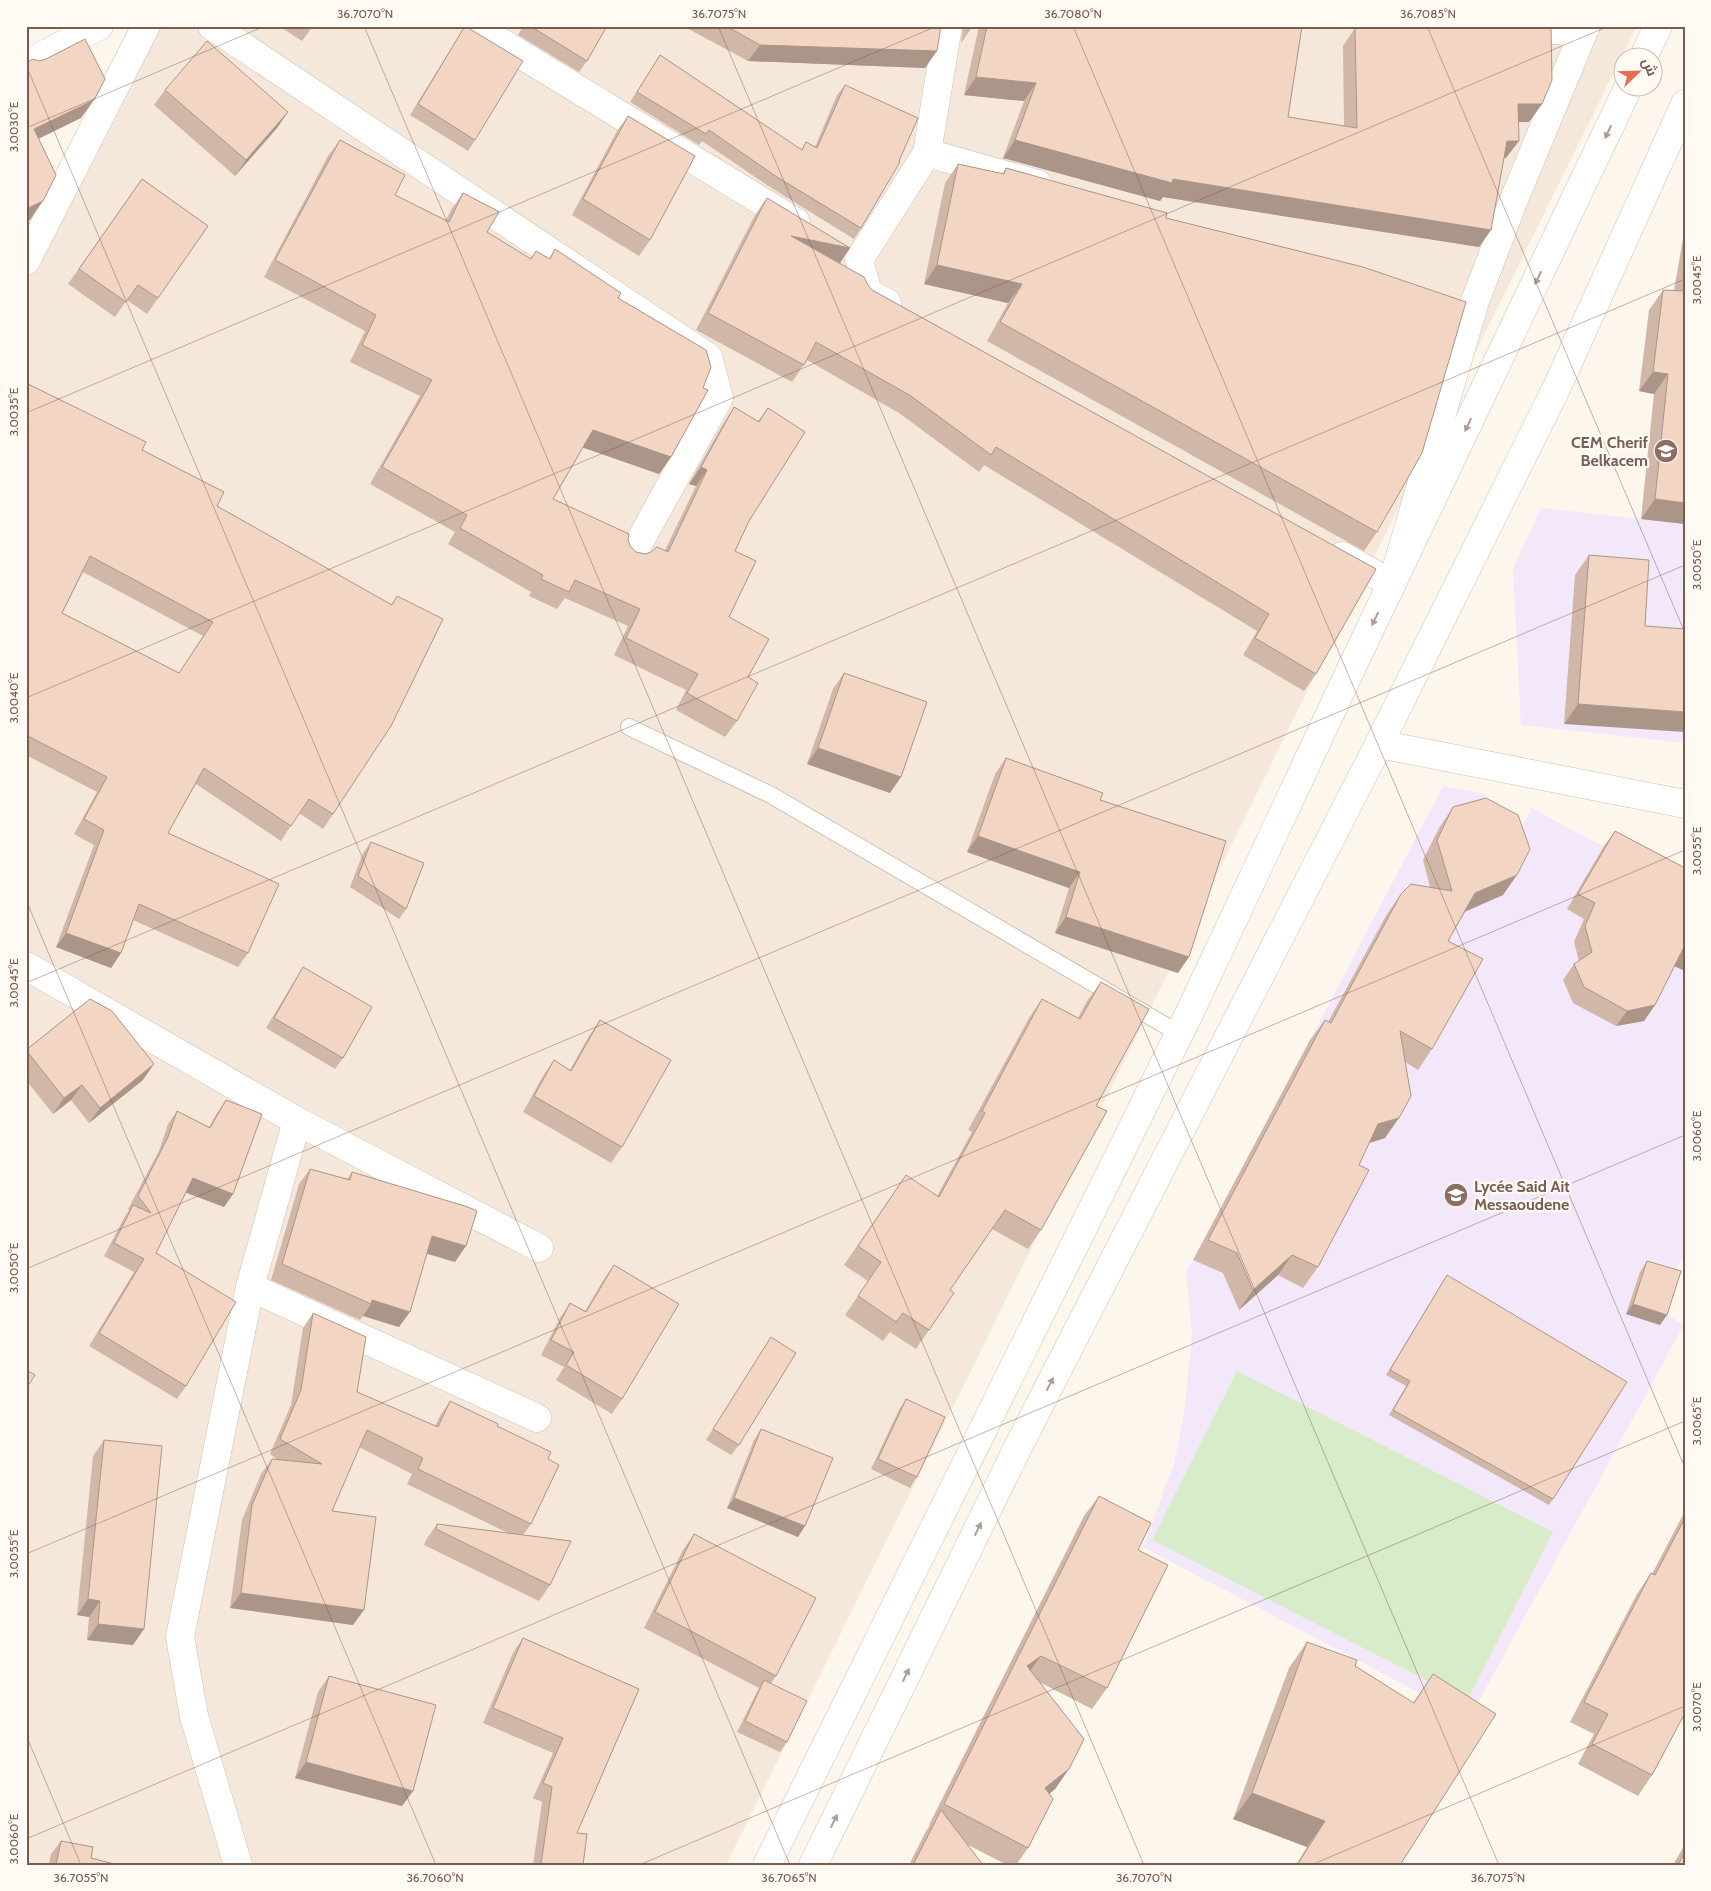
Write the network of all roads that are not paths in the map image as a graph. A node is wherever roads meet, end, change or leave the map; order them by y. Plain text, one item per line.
1 (99, 26) edge
2 (146, 26) edge
3 (212, 26) edge
4 (474, 26) edge
5 (948, 26) edge
6 (1494, 26) edge
7 (1658, 26) edge
8 (1584, 29) edge
9 (1648, 48) edge
10 (26, 64) edge
11 (1623, 98) edge
12 (1685, 104) edge
13 (927, 153) junction
14 (1061, 190) edge
15 (27, 260) edge
16 (859, 260) junction
17 (912, 317) edge
18 (1322, 545) edge
19 (632, 555) edge
20 (1392, 584) junction
21 (630, 727) dead end
22 (1379, 744) junction
23 (1685, 804) edge
24 (26, 966) edge
25 (1180, 1034) junction
26 (297, 1121) junction
27 (539, 1248) dead end
28 (250, 1287) junction
29 (537, 1418) dead end
30 (238, 1865) edge
31 (767, 1865) edge
32 (813, 1865) edge

1 - 10 street
2 - 15 street
3 - 19 street
4 - 16 street
5 - 13 street
6 - 8 street
7 - 9 street
8 - 20 street
11 -> 20 street
12 - 22 street
13 - 14 street
13 - 16 street
16 - 17 street
18 - 20 street
20 -> 25 street
21 - 25 lane
22 - 23 street
32 -> 22 street
24 - 26 street
25 - 31 street
26 - 27 street
26 - 28 street
28 - 29 street
28 - 30 street

